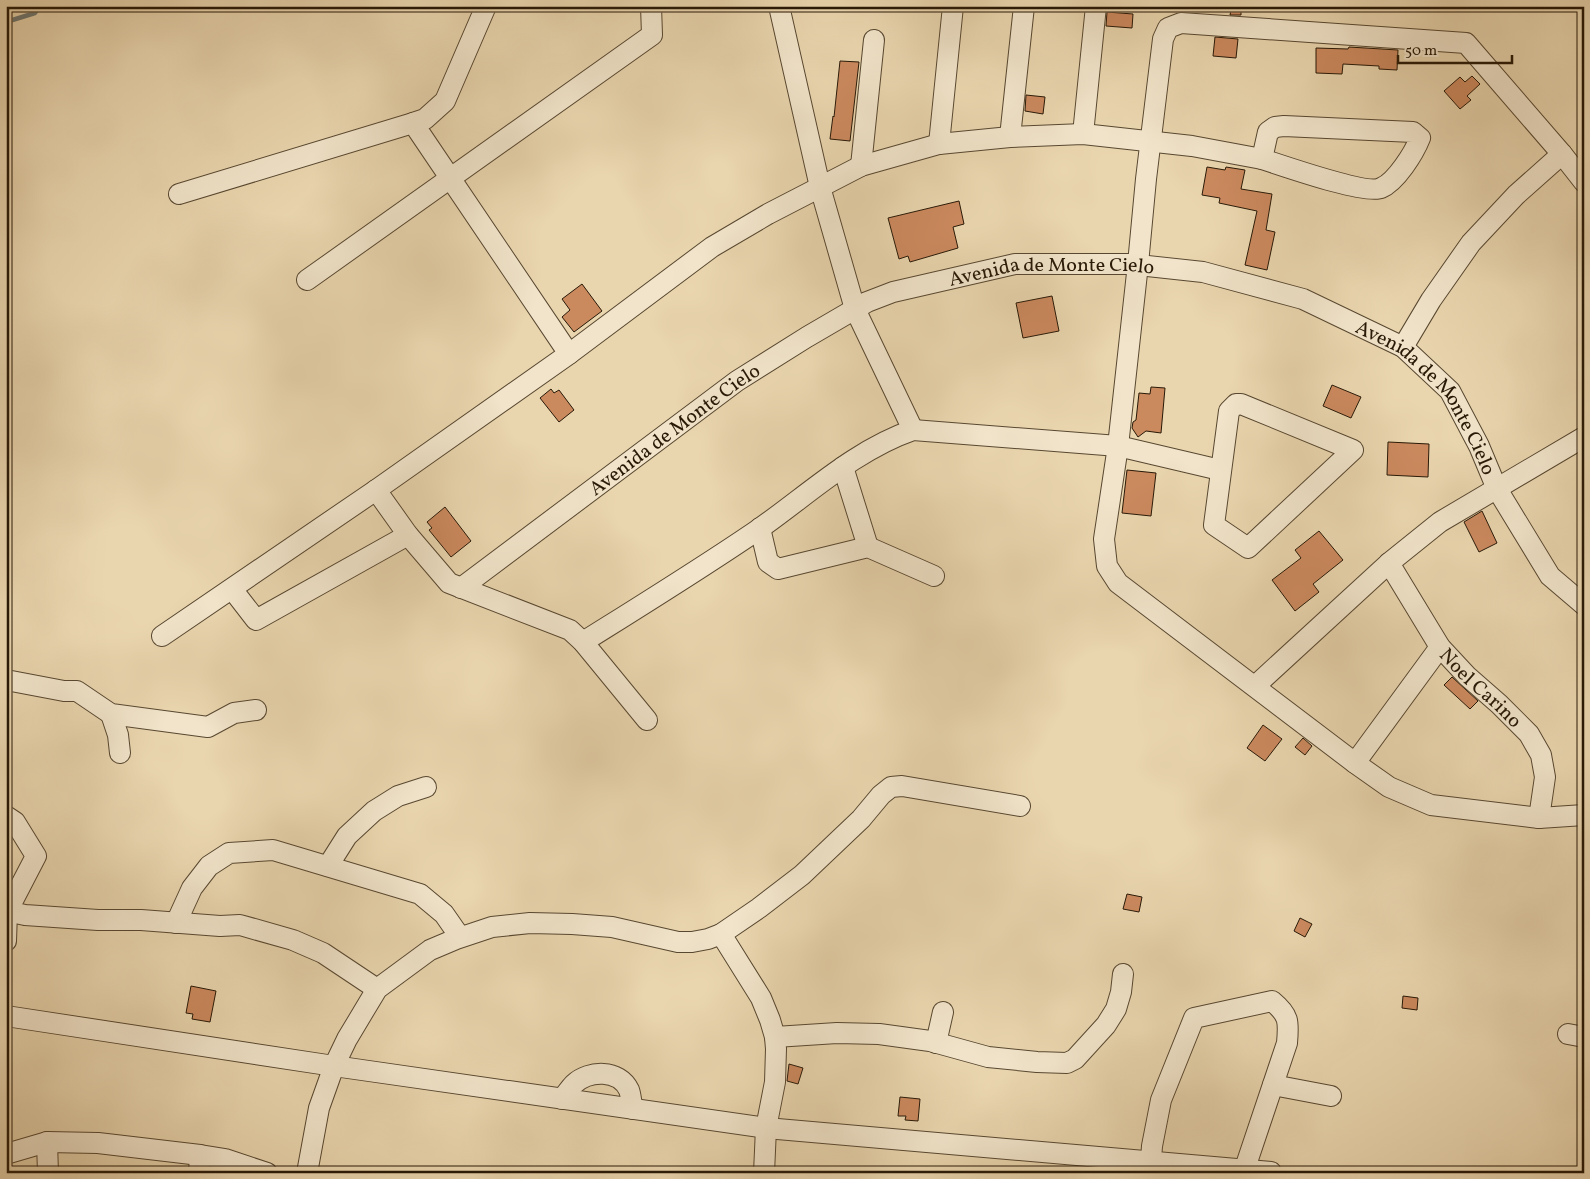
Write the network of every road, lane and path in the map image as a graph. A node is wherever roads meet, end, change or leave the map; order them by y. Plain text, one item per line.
1 (486, 6) edge
2 (651, 6) edge
3 (779, 6) edge
4 (953, 6) edge
5 (1024, 6) edge
6 (1096, 6) edge
7 (874, 40) dead end
8 (413, 123) junction
9 (1083, 134) junction
10 (1010, 136) junction
11 (1150, 142) junction
12 (939, 144) junction
13 (1562, 154) junction
14 (1262, 158) junction
15 (861, 166) junction
16 (450, 178) junction
17 (1584, 182) edge
18 (820, 187) junction
19 (179, 194) dead end
20 (1138, 264) junction
21 (307, 280) dead end
22 (855, 309) junction
23 (1403, 347) junction
24 (568, 354) junction
25 (913, 430) junction
26 (1584, 437) edge
27 (1118, 446) junction
28 (842, 467) junction
29 (1220, 470) junction
30 (1497, 489) junction
31 (376, 490) junction
32 (760, 528) junction
33 (408, 535) junction
34 (868, 547) junction
35 (1389, 563) junction
36 (934, 576) dead end
37 (461, 588) junction
38 (232, 589) junction
39 (1584, 605) edge
40 (162, 636) dead end
41 (583, 642) junction
42 (1440, 647) junction
43 (6, 680) edge
44 (1255, 686) junction
45 (256, 710) dead end
46 (111, 714) junction
47 (647, 720) dead end
48 (120, 753) dead end
49 (1355, 763) junction
50 (426, 787) dead end
51 (1020, 806) dead end
52 (6, 816) edge
53 (1584, 816) edge
54 (1539, 818) junction
55 (328, 866) junction
56 (7, 911) edge
57 (176, 923) junction
58 (721, 934) junction
59 (460, 937) junction
60 (6, 941) edge
61 (1123, 974) dead end
62 (377, 989) junction
63 (943, 1012) dead end
64 (6, 1016) edge
65 (775, 1037) junction
66 (936, 1043) junction
67 (334, 1066) junction
68 (1273, 1085) junction
69 (1331, 1096) dead end
70 (562, 1099) junction
71 (633, 1109) junction
72 (766, 1128) junction
73 (46, 1142) junction
74 (6, 1154) edge
75 (199, 1164) edge
76 (1150, 1168) edge
77 (1244, 1171) junction
78 (1271, 1172) edge
79 (48, 1173) edge
80 (267, 1173) edge
81 (307, 1173) edge
82 (764, 1173) edge

1 - 8 street
2 - 16 street
3 - 18 street
4 - 12 street
5 - 10 street
6 - 9 street
7 - 15 street
8 - 16 street
8 - 19 street
9 - 10 street
9 - 11 street
10 - 12 street
11 - 13 street
11 - 14 street
11 - 20 street
12 - 15 street
13 - 17 street
13 - 23 street
14 - 14 street
15 - 18 street
16 - 21 street
16 - 24 street
18 - 22 street
18 - 24 street
20 - 22 street, Avenida de Monte Cielo
20 - 23 street, Avenida de Monte Cielo
20 - 27 street
22 - 25 street
22 - 37 street, Avenida de Monte Cielo
23 - 30 street, Avenida de Monte Cielo
24 - 31 street
25 - 27 street
25 - 28 street
26 - 30 street
27 - 29 street
27 - 44 street
28 - 32 street
28 - 34 street
29 - 29 street
30 - 35 street
30 - 39 street, Avenida de Monte Cielo
31 - 33 street
31 - 38 street
32 - 34 street
32 - 41 street
33 - 37 street
33 - 38 street
34 - 36 street
35 - 42 street, Noel Carino
35 - 44 street
37 - 41 street
38 - 40 street
41 - 47 street
42 - 49 street
42 - 54 street, Noel Carino
43 - 46 street
44 - 49 street
45 - 46 street
46 - 48 street
49 - 54 street
50 - 55 street
51 - 58 street
52 - 56 street
53 - 54 street
55 - 57 street
55 - 59 street
56 - 57 street
56 - 60 street
57 - 62 street
58 - 59 street
58 - 65 street
59 - 62 street
61 - 66 street
62 - 67 street
63 - 66 street
64 - 67 street
65 - 66 street
65 - 72 street
67 - 70 street
67 - 81 street
68 - 69 street
68 - 76 street
68 - 77 street
70 - 71 street
70 - 71 street
71 - 72 street
72 - 76 street
72 - 82 street
73 - 74 street
73 - 75 street
73 - 79 street
75 - 80 street
76 - 77 street
77 - 78 street

